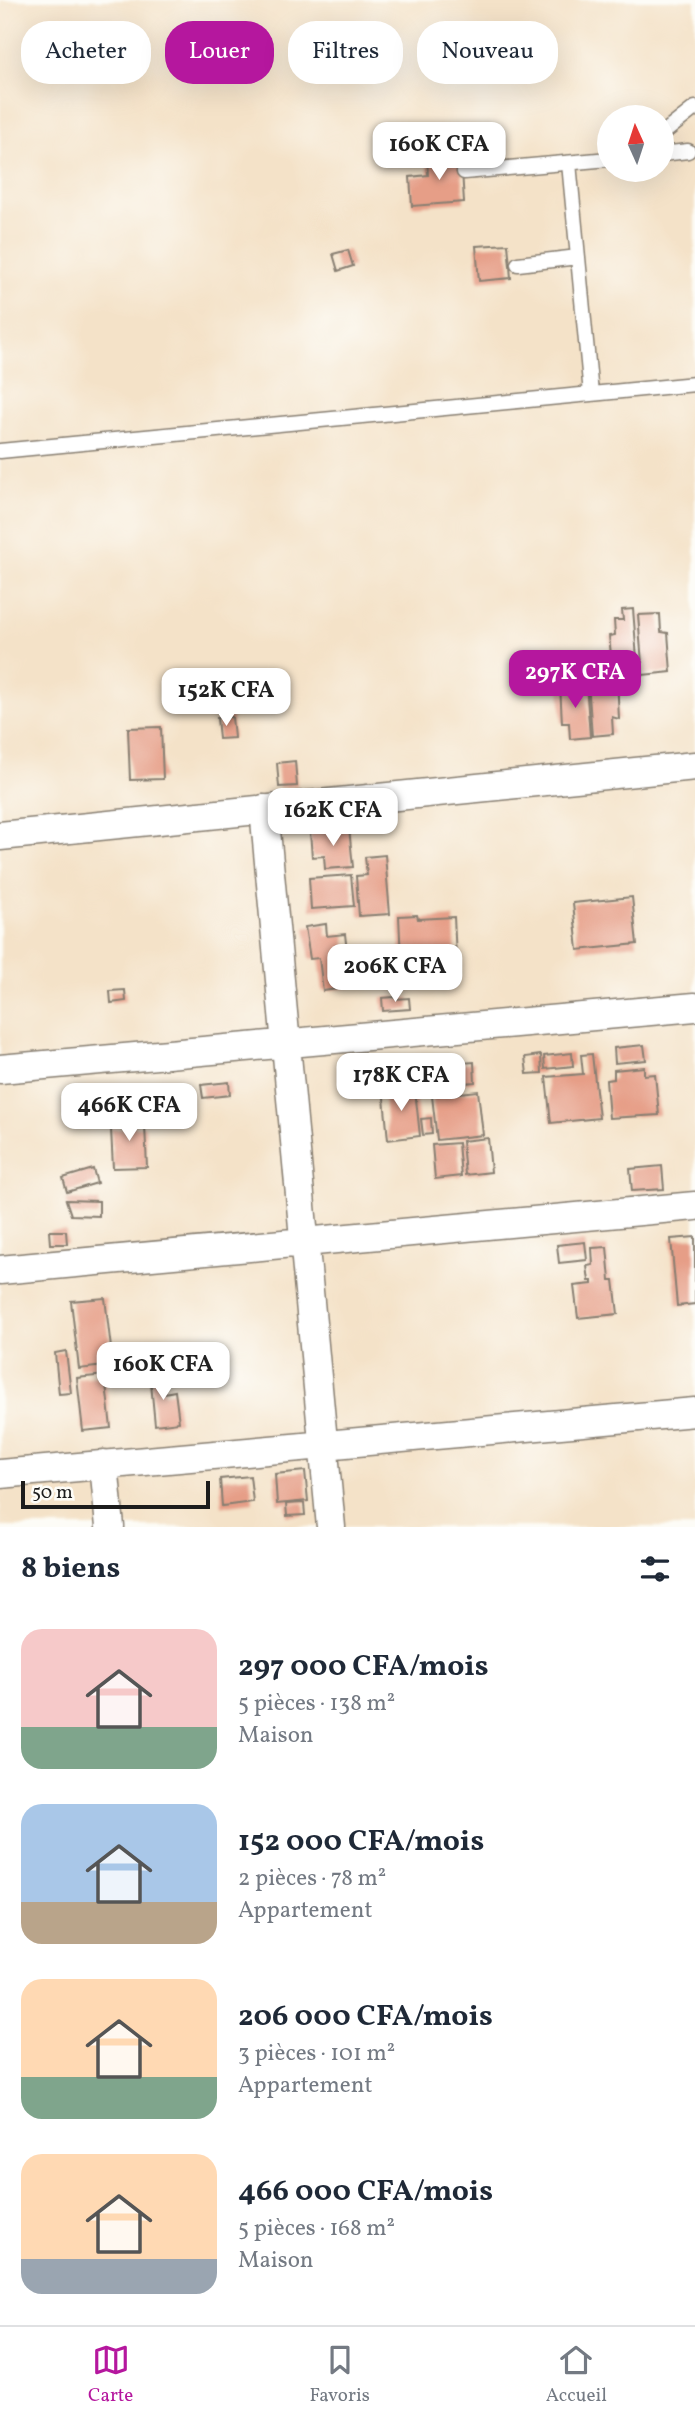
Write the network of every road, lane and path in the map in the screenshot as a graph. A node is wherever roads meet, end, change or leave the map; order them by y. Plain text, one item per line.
1 (695, 108) edge
2 (674, 125) edge
3 (688, 151) dead end
4 (674, 153) edge
5 (597, 160) edge
6 (569, 163) junction
7 (464, 172) dead end
8 (578, 257) junction
9 (518, 264) dead end
10 (695, 384) edge
11 (591, 394) junction
12 (0, 451) edge
13 (695, 765) edge
14 (264, 809) junction
15 (0, 836) edge
16 (695, 1007) edge
17 (285, 1043) junction
18 (0, 1069) edge
19 (695, 1206) edge
20 (304, 1242) junction
21 (0, 1270) edge
22 (695, 1412) edge
23 (323, 1444) junction
24 (104, 1464) junction
25 (0, 1474) edge
26 (110, 1527) edge
27 (331, 1527) edge

1 - 2 lane
3 - 4 lane
5 - 6 lane
6 - 7 lane
6 - 8 lane
8 - 9 lane
8 - 11 lane
10 - 11 lane
11 - 12 lane
13 - 14 street
14 - 15 street
14 - 17 street
16 - 17 street
17 - 18 street
17 - 20 street
19 - 20 street
20 - 21 street
20 - 23 street
22 - 23 street
23 - 24 street
23 - 27 street
24 - 25 street
24 - 26 street

